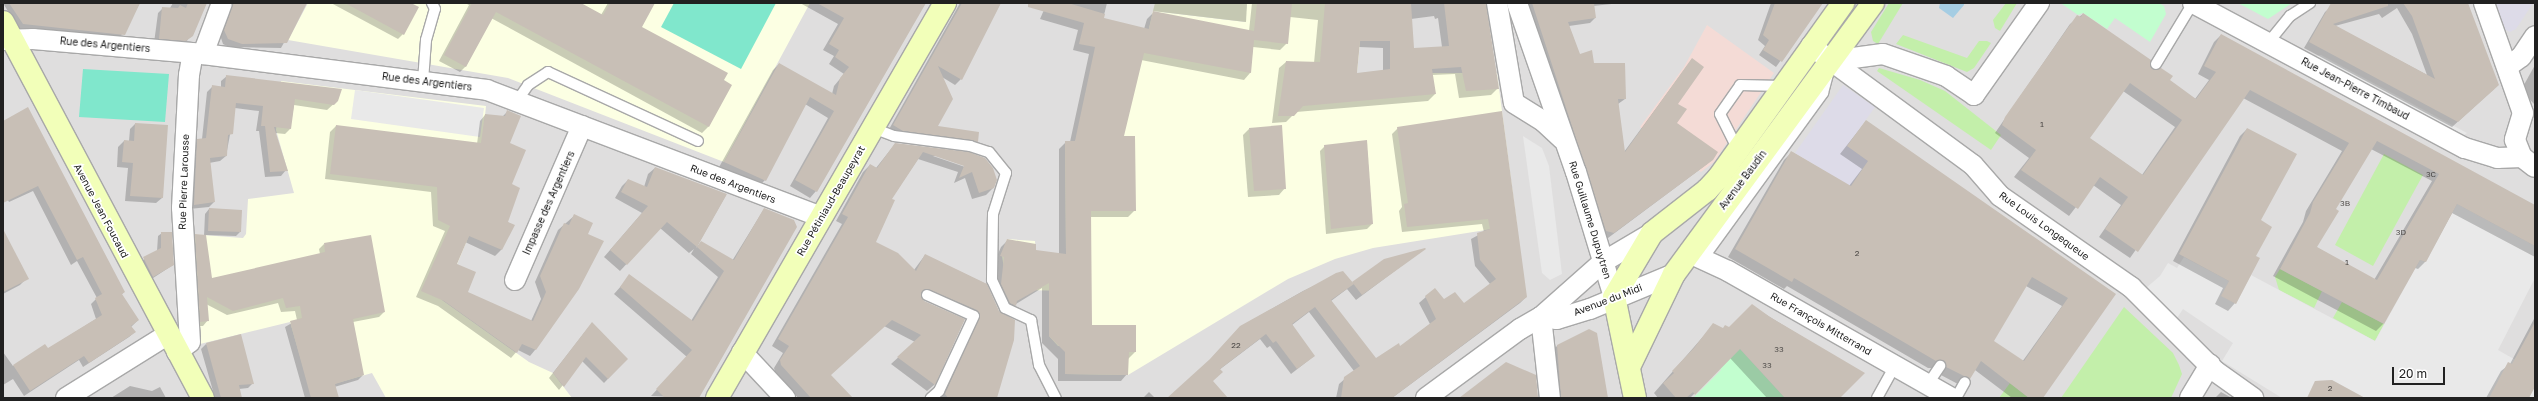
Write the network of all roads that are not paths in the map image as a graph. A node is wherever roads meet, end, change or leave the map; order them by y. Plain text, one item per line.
1 (222, 3) edge
2 (432, 3) edge
3 (945, 3) edge
4 (1497, 3) edge
5 (1517, 3) edge
6 (1843, 3) edge
7 (1873, 3) edge
8 (2039, 3) edge
9 (2193, 3) edge
10 (2310, 3) edge
11 (2484, 3) edge
12 (6, 33) edge
13 (2535, 36) edge
14 (2268, 43) junction
15 (1811, 46) junction
16 (198, 54) junction
17 (1831, 61) junction
18 (2156, 64) dead end
19 (2507, 67) junction
20 (423, 81) junction
21 (1782, 86) junction
22 (517, 101) junction
23 (582, 126) junction
24 (873, 128) junction
25 (698, 141) dead end
26 (1565, 142) junction
27 (1738, 150) junction
28 (2528, 162) edge
29 (822, 217) junction
30 (1652, 233) junction
31 (1696, 256) junction
32 (1603, 262) junction
33 (1674, 274) junction
34 (515, 280) dead end
35 (927, 295) dead end
36 (1614, 297) junction
37 (1540, 317) junction
38 (172, 343) junction
39 (742, 352) junction
40 (2210, 365) junction
41 (1895, 366) junction
42 (1940, 366) dead end
43 (1629, 367) junction
44 (1965, 382) dead end
45 (1928, 384) junction
46 (66, 398) edge
47 (202, 398) edge
48 (717, 398) edge
49 (785, 398) edge
50 (931, 398) edge
51 (1056, 398) edge
52 (1426, 398) edge
53 (1550, 398) edge
54 (1635, 398) edge
55 (1877, 398) edge
56 (1952, 398) edge
57 (1956, 398) edge
58 (2190, 398) edge
59 (2253, 398) edge

1 - 16 street
2 - 20 lane
3 - 24 main road, Rue Pétiniaud-Beaupeyrat
4 - 26 street, Rue Guillaume Dupuytren
5 - 26 street, Rue Guillaume Dupuytren
6 - 15 main road
7 - 17 main road, Avenue Baudin
8 - 17 street
9 - 14 street, Rue Jean-Pierre Timbaud
9 - 18 lane
10 - 14 lane
11 - 19 street
12 - 16 street, Rue des Argentiers
12 - 38 main road, Avenue Jean Foucaud
13 - 19 street
14 - 28 street, Rue Jean-Pierre Timbaud
15 - 17 street, Rue Louis Longequeue
15 - 21 main road
16 - 20 street, Rue des Argentiers
16 - 38 street, Rue Pierre Larousse
17 - 31 main road, Avenue Baudin
17 - 40 street, Rue Louis Longequeue
19 - 28 street
20 - 22 street, Rue des Argentiers
21 - 27 main road
21 - 27 lane
22 - 23 street, Rue des Argentiers
22 - 25 lane
23 - 29 street, Rue des Argentiers
23 - 34 street, Impasse des Argentiers
24 - 29 main road, Rue Pétiniaud-Beaupeyrat
24 - 51 lane
26 - 32 street, Rue Guillaume Dupuytren
27 - 30 main road
29 - 39 main road, Rue Pétiniaud-Beaupeyrat
30 - 32 street
30 - 36 main road
31 - 33 main road, Avenue Baudin
31 - 41 street, Rue François Mitterrand
32 - 36 street, Rue Guillaume Dupuytren
32 - 37 street, Avenue du Midi
33 - 36 street, Avenue du Midi
33 - 43 main road, Avenue Baudin
35 - 50 lane
36 - 37 street, Avenue du Midi
36 - 43 main road
37 - 52 street, Avenue du Midi
37 - 53 street
38 - 46 street
38 - 47 main road, Avenue Jean Foucaud
39 - 48 main road, Rue Pétiniaud-Beaupeyrat
39 - 49 street
40 - 58 street
40 - 59 street, Rue Louis Longequeue
41 - 45 street, Rue François Mitterrand
41 - 55 lane
42 - 45 lane
43 - 54 main road
44 - 57 lane
45 - 56 street, Rue François Mitterrand

